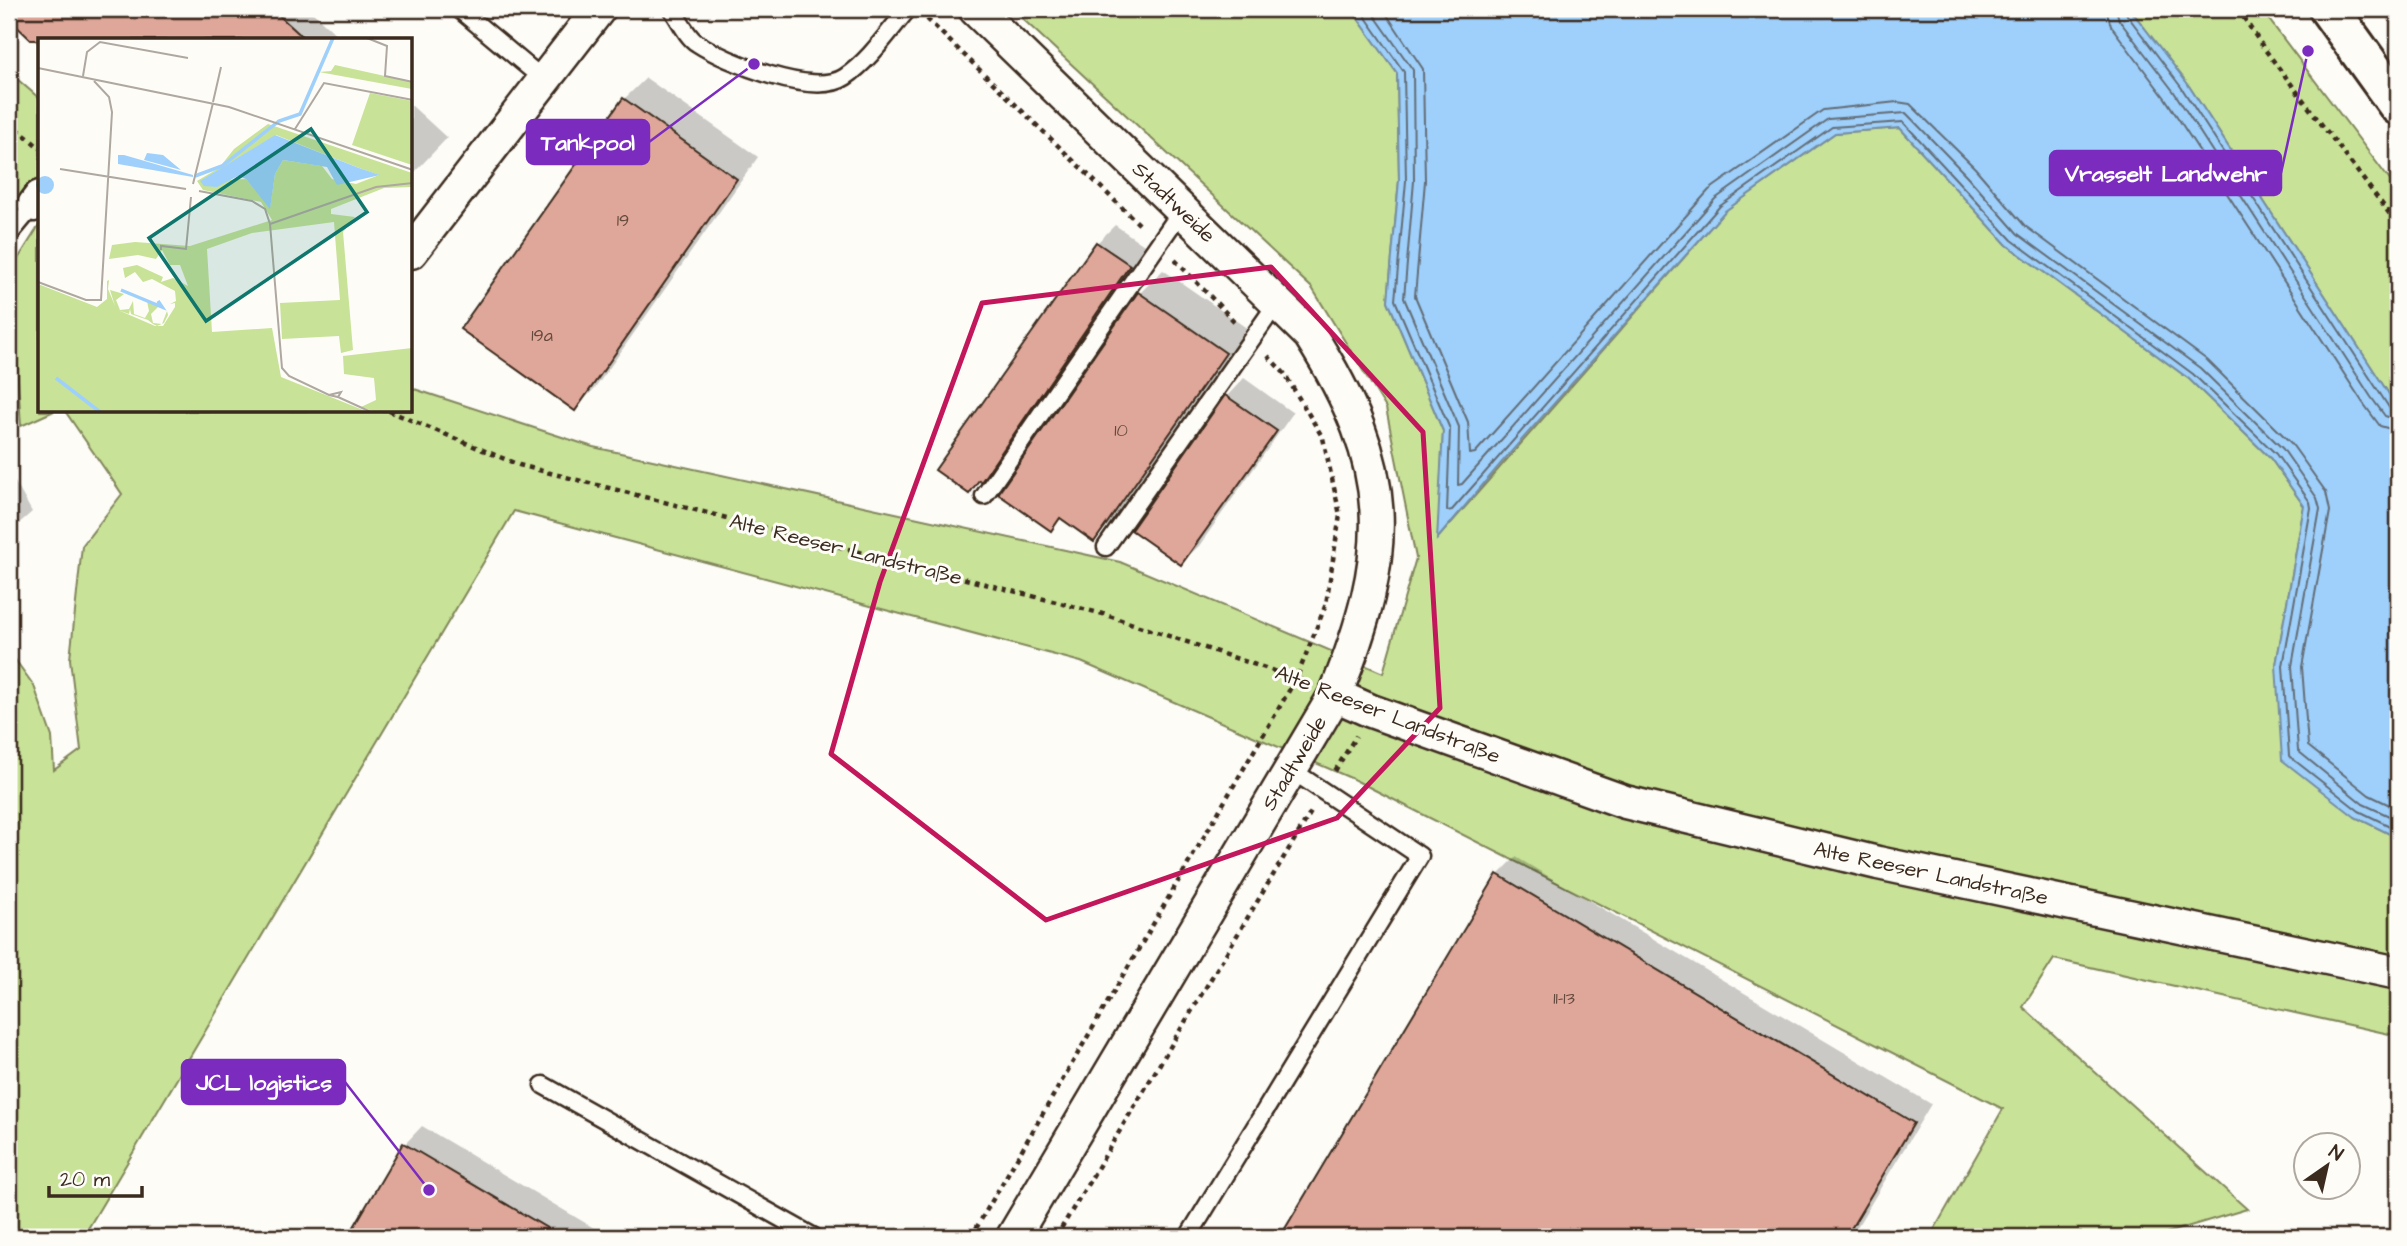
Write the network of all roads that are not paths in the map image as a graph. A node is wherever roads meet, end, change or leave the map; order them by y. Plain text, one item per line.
1 (459, 9) edge
2 (599, 9) edge
3 (671, 9) edge
4 (908, 9) edge
5 (975, 9) edge
6 (2329, 9) edge
7 (544, 80) junction
8 (2398, 105) edge
9 (37, 201) edge
10 (1182, 210) junction
11 (10, 236) edge
12 (413, 249) edge
13 (1277, 303) junction
14 (984, 496) dead end
15 (1106, 547) dead end
16 (1335, 695) junction
17 (1290, 769) junction
18 (2398, 973) edge
19 (543, 1085) dead end
20 (814, 1237) edge
21 (1013, 1237) edge
22 (1188, 1237) edge

1 - 7 lane
2 - 7 street
3 - 4 lane
5 - 10 street, Stadtweide
6 - 8 main road
7 - 12 street
9 - 11 lane
10 - 13 street, Stadtweide
10 - 14 lane
13 - 15 lane
13 - 16 street, Stadtweide
16 - 17 street, Stadtweide
16 - 18 street, Alte Reeser Landstraße
17 - 21 street, Stadtweide
17 - 22 lane
19 - 20 lane

